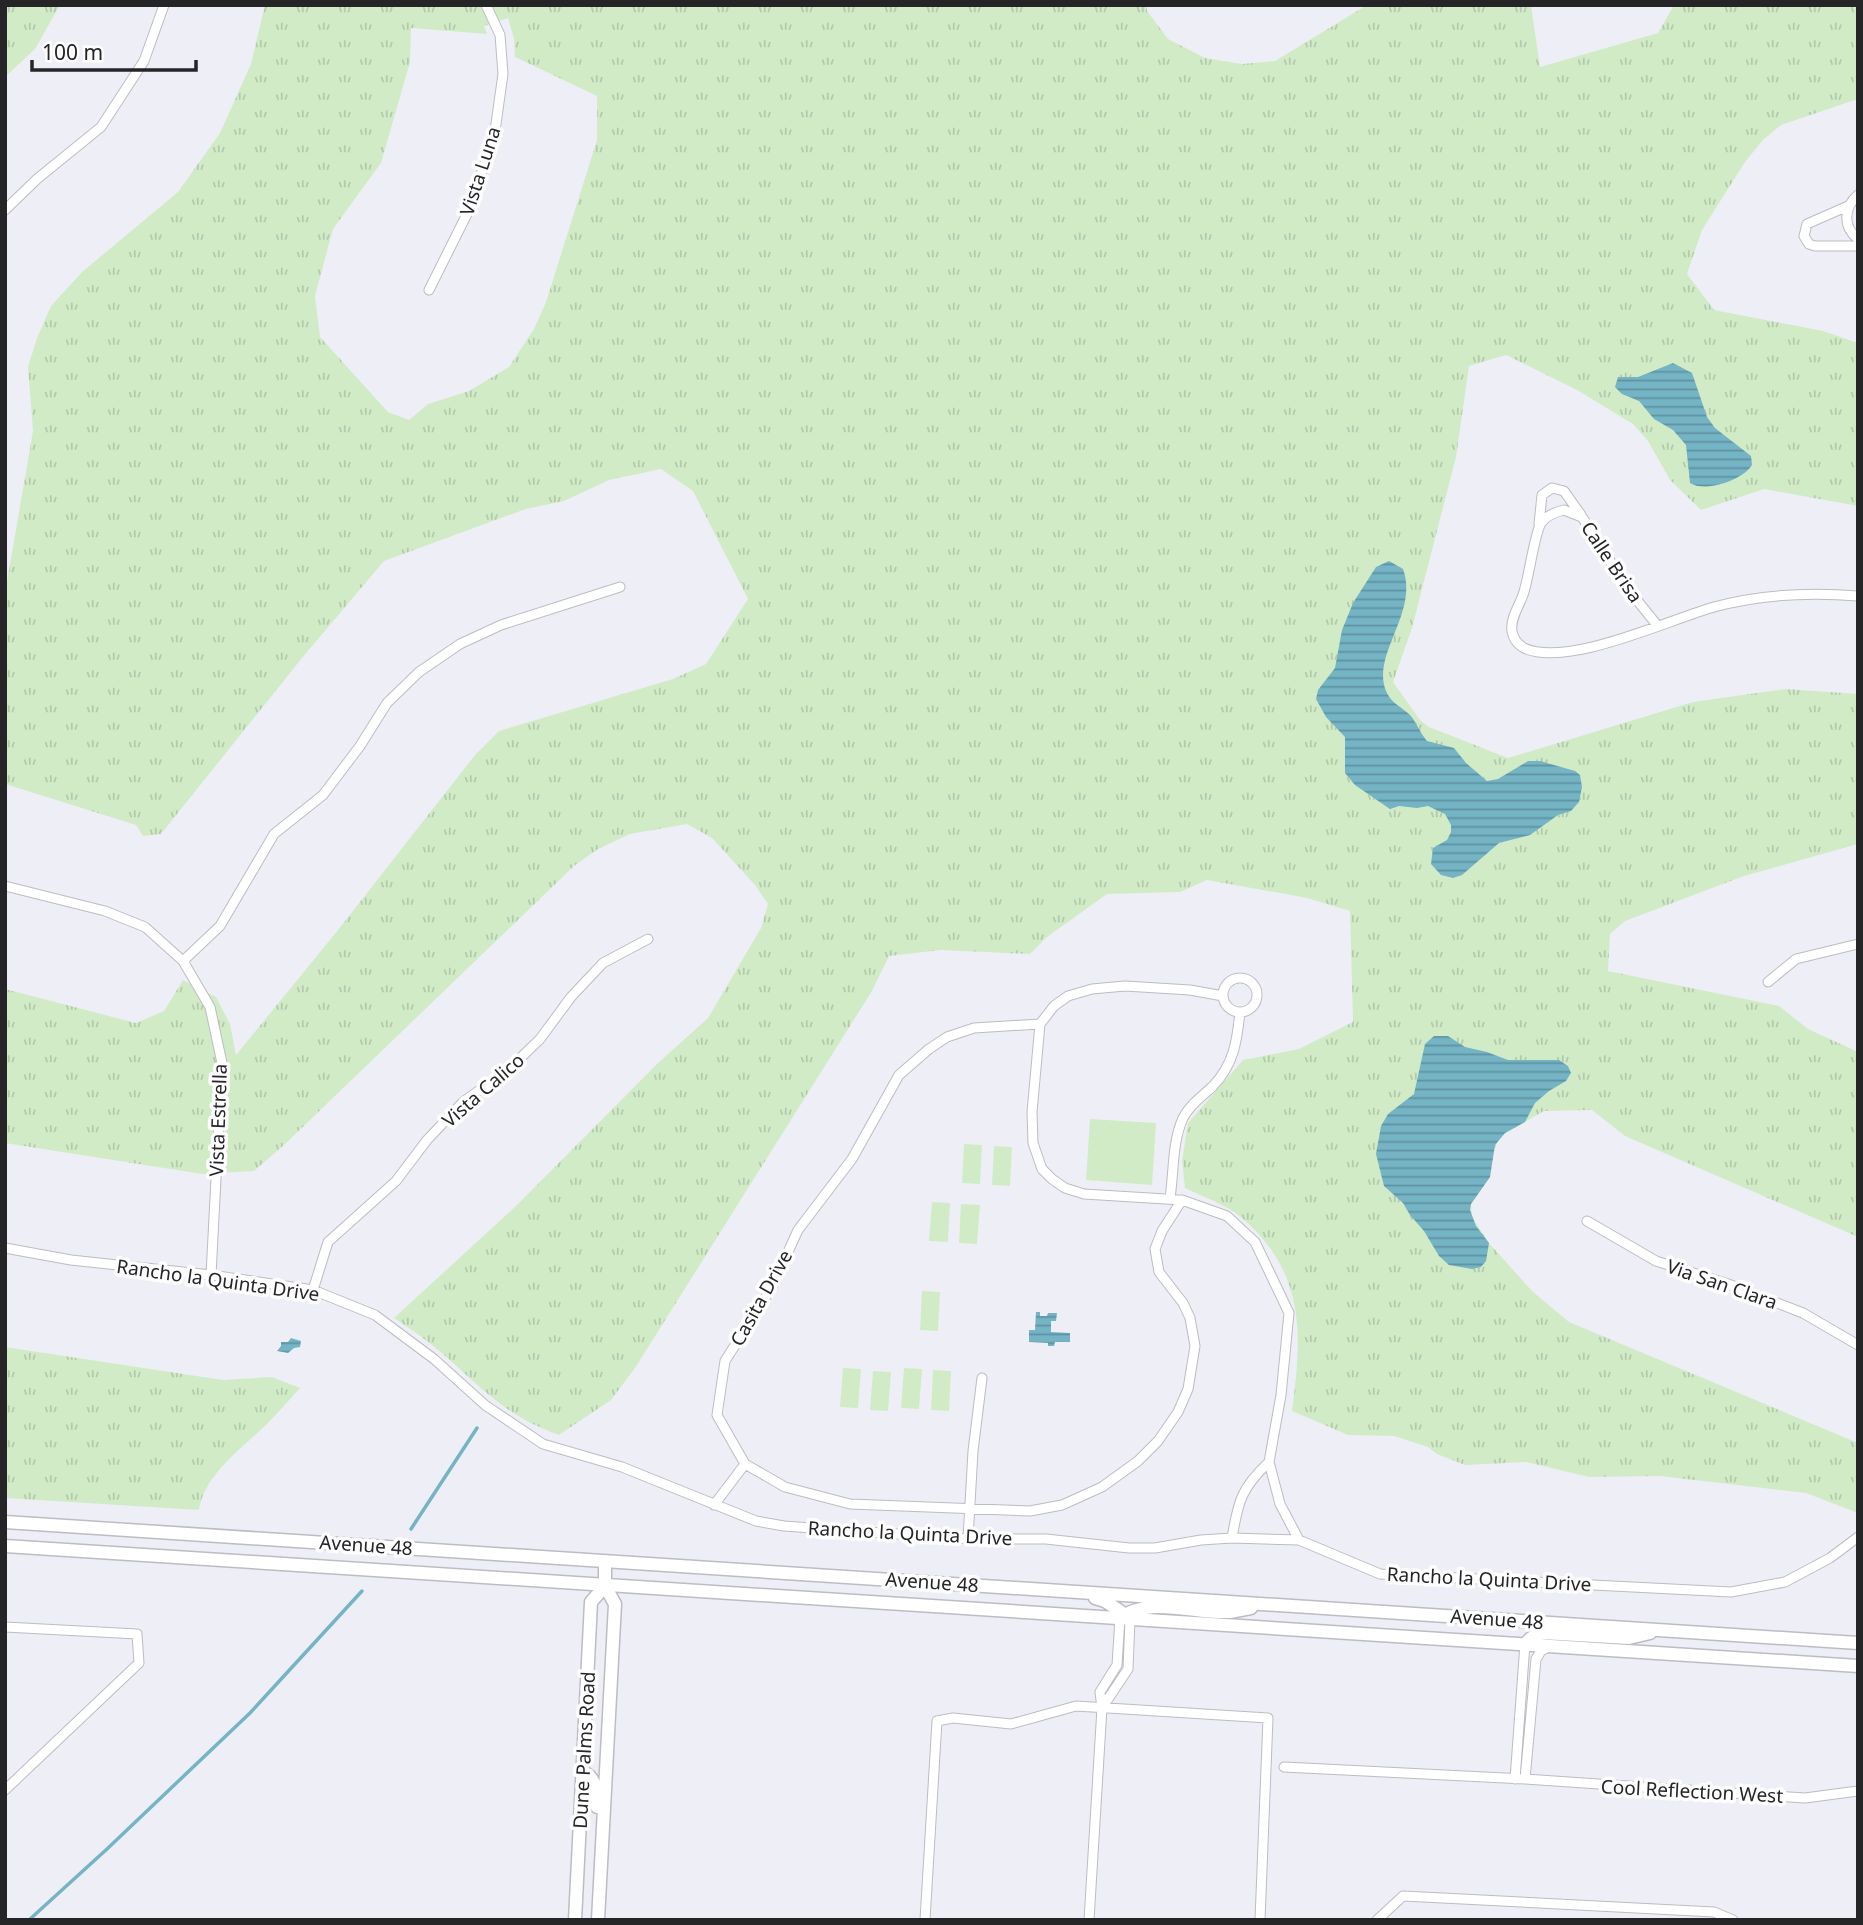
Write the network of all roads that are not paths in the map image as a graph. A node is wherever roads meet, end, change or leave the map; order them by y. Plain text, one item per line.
1 (164, 5) edge
2 (486, 5) edge
3 (1858, 195) edge
4 (1848, 206) junction
5 (5, 209) edge
6 (1858, 239) edge
7 (1858, 246) edge
8 (429, 290) dead end
9 (1582, 517) junction
10 (1539, 526) junction
11 (620, 587) dead end
12 (1858, 596) edge
13 (1657, 625) junction
14 (5, 886) edge
15 (648, 939) dead end
16 (1858, 944) edge
17 (183, 961) junction
18 (1768, 982) dead end
19 (1223, 996) junction
20 (1240, 1012) junction
21 (1040, 1024) junction
22 (1170, 1198) junction
23 (1182, 1200) junction
24 (1587, 1221) dead end
25 (5, 1248) edge
26 (211, 1275) junction
27 (313, 1290) junction
28 (1858, 1345) edge
29 (982, 1378) dead end
30 (1269, 1462) junction
31 (745, 1464) junction
32 (714, 1505) junction
33 (970, 1510) junction
34 (6, 1522) edge
35 (1858, 1536) edge
36 (1232, 1538) junction
37 (968, 1539) junction
38 (1299, 1540) junction
39 (6, 1546) edge
40 (5, 1554) edge
41 (605, 1562) junction
42 (605, 1586) junction
43 (1078, 1592) junction
44 (1269, 1604) junction
45 (1125, 1617) junction
46 (5, 1627) edge
47 (1664, 1630) junction
48 (1858, 1643) edge
49 (1525, 1644) junction
50 (1550, 1646) junction
51 (1858, 1666) edge
52 (1102, 1708) junction
53 (1284, 1768) dead end
54 (583, 1772) junction
55 (1515, 1779) junction
56 (1525, 1779) junction
57 (5, 1790) edge
58 (1858, 1791) edge
59 (602, 1837) junction
60 (577, 1882) junction
61 (575, 1920) edge
62 (583, 1920) edge
63 (598, 1920) edge
64 (925, 1920) edge
65 (1089, 1920) edge
66 (1260, 1920) edge
67 (1377, 1920) edge
68 (1733, 1920) edge

1 - 5 street
2 - 8 street, Vista Luna
3 - 4 street
4 - 6 street
4 - 7 street
9 - 10 street, Calle Brisa
9 - 10 street
9 - 13 street, Calle Brisa
10 - 13 street, Calle Brisa
11 - 17 street
12 - 13 street, Calle Brisa
14 - 17 street, Vista Estrella
15 - 27 street, Vista Calico
16 - 18 street
17 - 26 street, Vista Estrella
19 - 20 street
19 - 20 street
19 - 21 street
20 - 22 street
21 - 22 street
21 - 31 street, Casita Drive
22 - 23 street
23 - 30 street
23 - 33 street
24 - 28 street, Via San Clara
25 - 26 street, Rancho la Quinta Drive
26 - 27 street, Rancho la Quinta Drive
27 - 32 street, Rancho la Quinta Drive
29 - 33 street
30 - 36 street
30 - 38 street
31 - 32 street
31 - 33 street
32 - 37 street, Rancho la Quinta Drive
33 - 37 street
34 - 39 main road
34 - 41 main road, Avenue 48
35 - 38 street, Rancho la Quinta Drive
36 - 37 street, Rancho la Quinta Drive
36 - 38 street, Rancho la Quinta Drive
39 - 40 street
39 - 42 main road, Avenue 48
41 - 42 main road, Dune Palms Road
41 - 43 main road, Avenue 48
42 - 45 main road, Avenue 48
42 - 54 main road, Dune Palms Road
42 - 59 main road, Dune Palms Road
43 - 44 main road, Avenue 48
43 - 45 main road
44 - 45 main road
44 - 47 main road, Avenue 48
45 - 49 main road, Avenue 48
45 - 52 street
46 - 57 street
47 - 48 main road, Avenue 48
47 - 49 main road
49 - 50 main road, Avenue 48
49 - 55 street
50 - 51 main road, Avenue 48
50 - 56 street
52 - 64 street
52 - 65 street
52 - 66 street
53 - 55 street, Cool Reflection West
54 - 59 main road
54 - 60 main road, Dune Palms Road
55 - 56 street, Cool Reflection West
56 - 58 street, Cool Reflection West
59 - 63 main road, Dune Palms Road
60 - 61 main road, Dune Palms Road
60 - 62 main road
67 - 68 street

